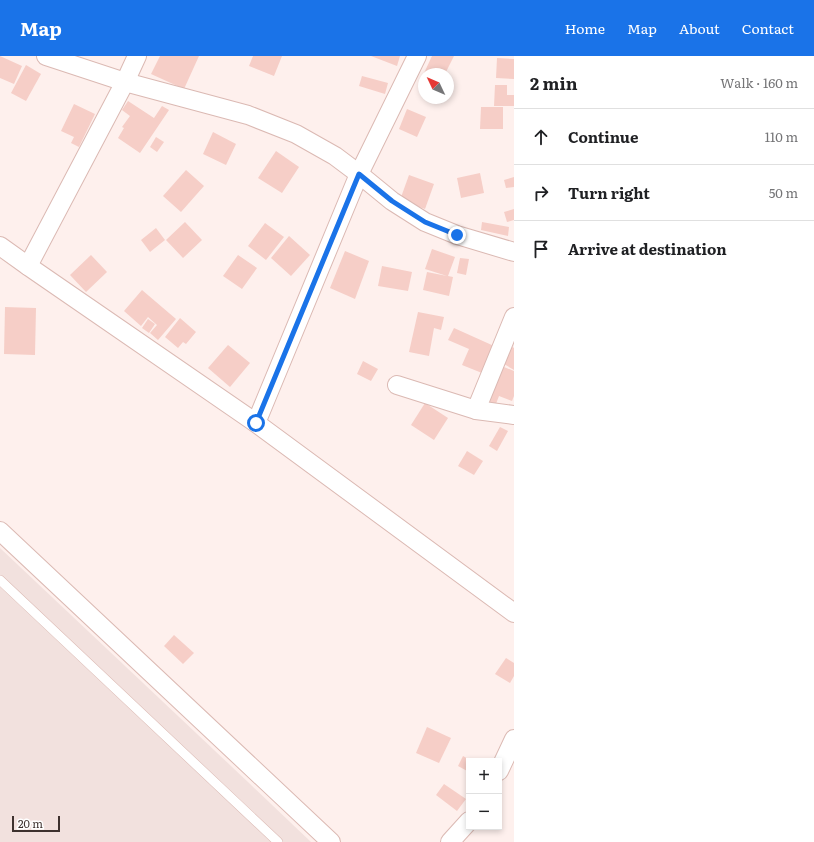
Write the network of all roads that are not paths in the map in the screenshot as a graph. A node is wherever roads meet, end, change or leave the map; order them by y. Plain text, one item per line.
1 (46, 56) edge
2 (137, 56) edge
3 (418, 56) edge
4 (125, 82) junction
5 (359, 174) junction
6 (0, 246) edge
7 (514, 252) edge
8 (28, 266) junction
9 (514, 317) edge
10 (398, 385) dead end
11 (476, 410) junction
12 (514, 415) edge
13 (256, 423) junction
14 (0, 531) edge
15 (0, 580) edge
16 (514, 613) edge
17 (514, 739) edge
18 (502, 765) edge
19 (466, 825) edge
20 (458, 840) edge
21 (278, 842) edge
22 (331, 842) edge

1 - 4 street
2 - 4 street
3 - 5 street
4 - 5 street
4 - 8 street
5 - 7 street
5 - 13 street
6 - 8 street
8 - 13 street
9 - 11 street
10 - 11 street
11 - 12 street
13 - 16 street
14 - 22 street
15 - 21 lane
17 - 18 street
19 - 20 street

